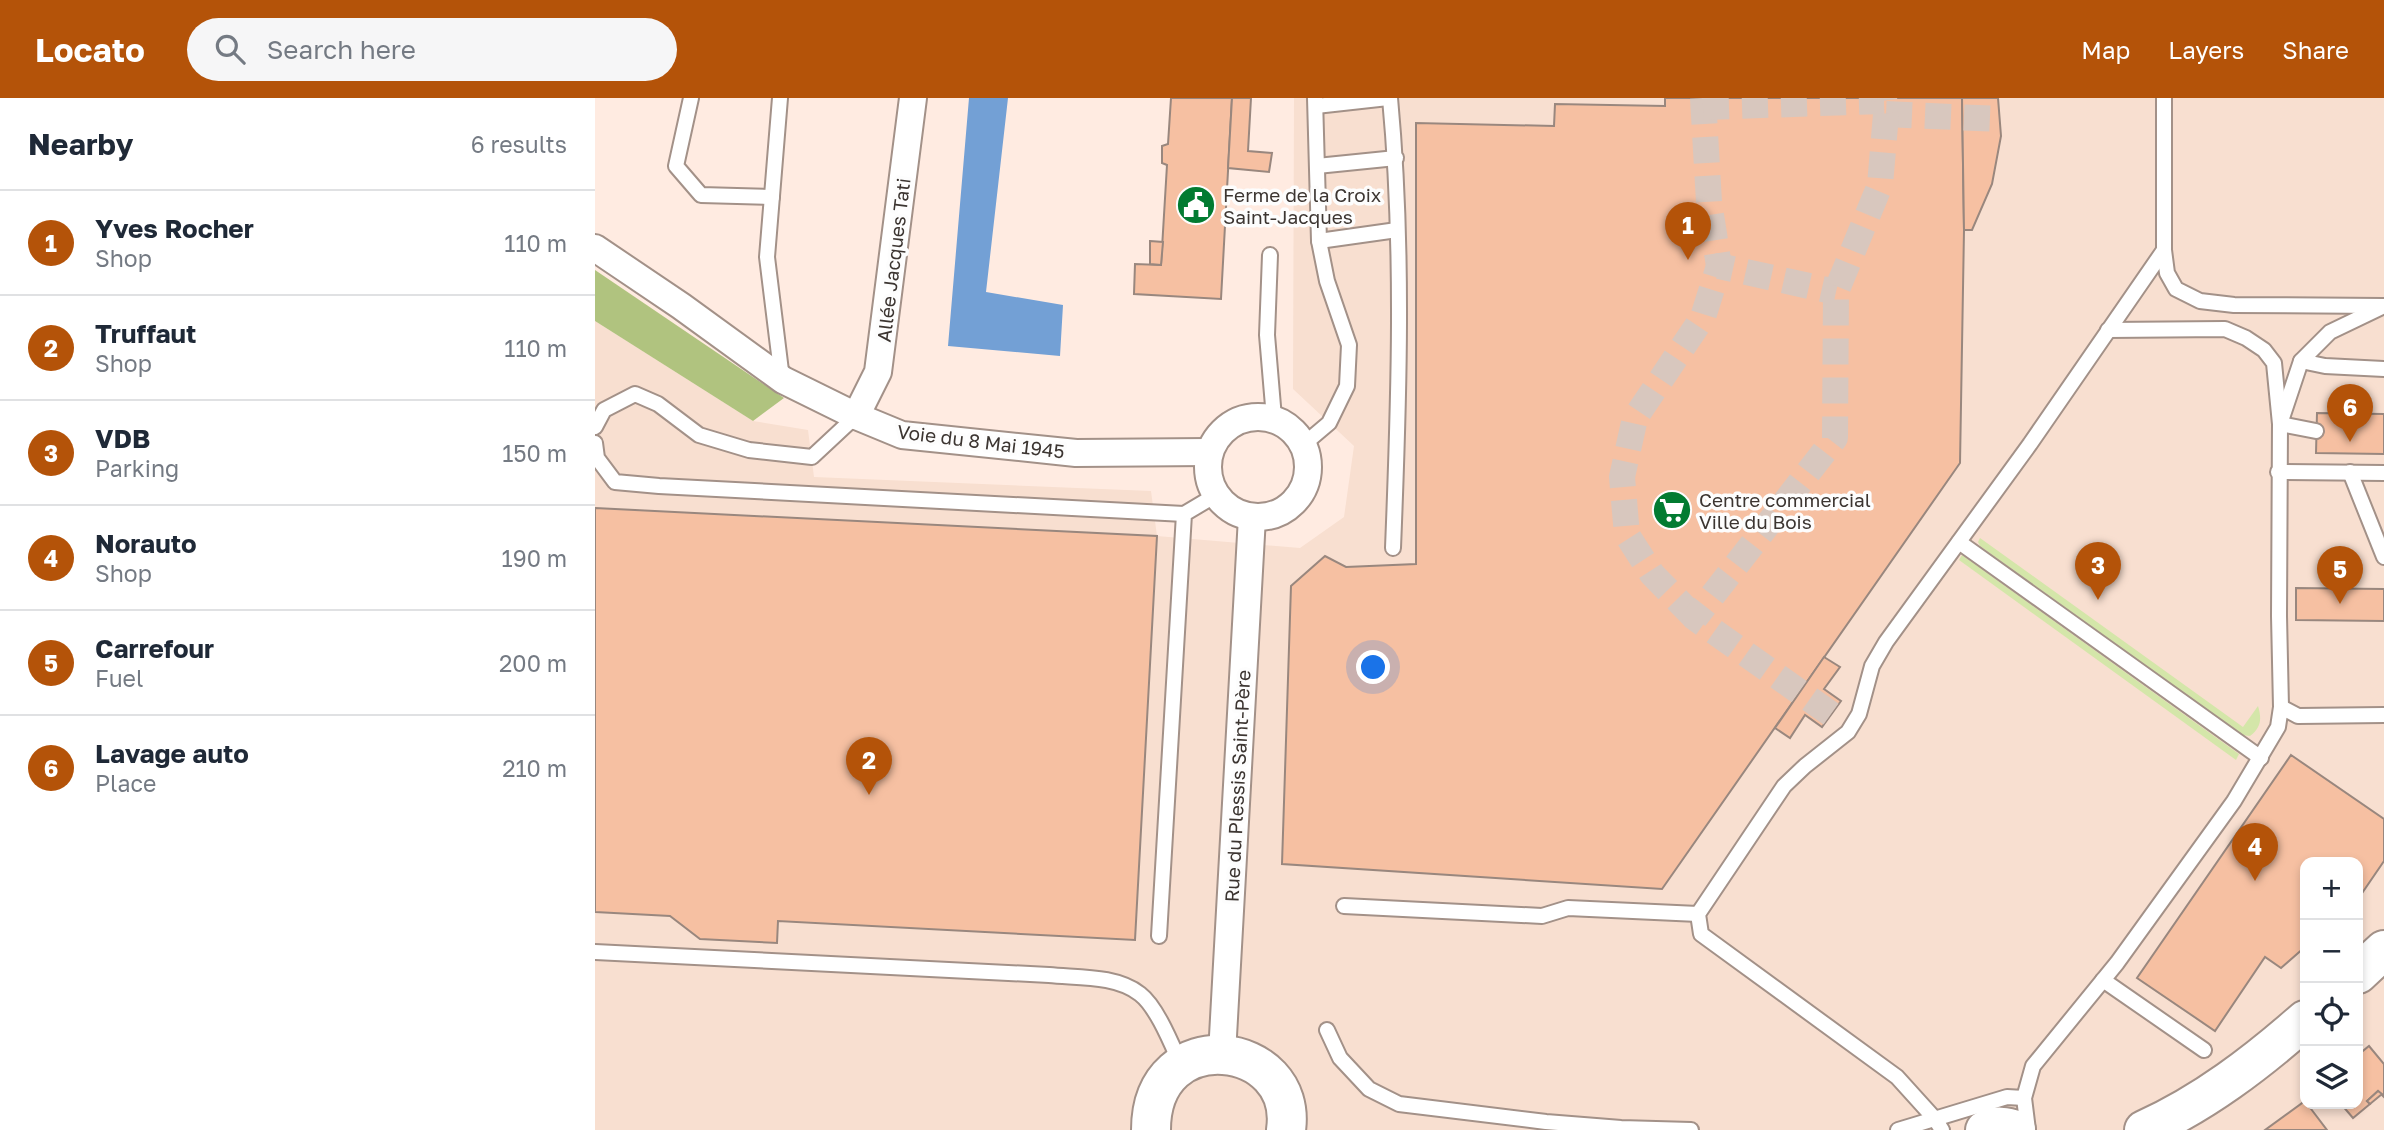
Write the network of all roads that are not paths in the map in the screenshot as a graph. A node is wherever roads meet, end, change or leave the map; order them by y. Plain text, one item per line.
1 (691, 98) edge
2 (780, 98) edge
3 (913, 98) edge
4 (1389, 98) edge
5 (2164, 98) edge
6 (1315, 102) edge
7 (1396, 158) junction
8 (1317, 166) junction
9 (772, 197) junction
10 (1397, 230) junction
11 (1319, 242) junction
12 (595, 248) edge
13 (2164, 250) junction
14 (1270, 255) dead end
15 (2384, 306) edge
16 (2108, 330) junction
17 (2301, 361) junction
18 (2384, 369) edge
19 (783, 380) junction
20 (856, 416) junction
21 (1274, 418) junction
22 (2280, 424) junction
23 (595, 427) edge
24 (2316, 431) dead end
25 (595, 443) edge
26 (1303, 445) junction
27 (1209, 452) junction
28 (2279, 472) junction
29 (2350, 472) junction
30 (2384, 473) edge
31 (1216, 495) junction
32 (1184, 514) junction
33 (1252, 517) junction
34 (1959, 542) junction
35 (1393, 548) dead end
36 (2384, 558) edge
37 (2281, 707) junction
38 (2384, 715) edge
39 (2261, 758) junction
40 (1344, 906) dead end
41 (1697, 914) junction
42 (1159, 936) dead end
43 (2384, 950) edge
44 (595, 951) edge
45 (2363, 969) edge
46 (2103, 980) junction
47 (2300, 1024) edge
48 (1327, 1030) dead end
49 (2204, 1051) dead end
50 (1222, 1054) junction
51 (1181, 1065) junction
52 (2020, 1114) edge
53 (1939, 1124) edge
54 (1294, 1128) edge
55 (1150, 1130) edge
56 (1688, 1130) edge
57 (1898, 1130) edge
58 (1985, 1130) edge
59 (2028, 1130) edge
60 (2144, 1130) edge

1 - 9 lane
2 - 9 lane
3 - 20 street, Allée Jacques Tati
4 - 6 lane
4 - 7 lane
5 - 13 lane
6 - 8 lane
7 - 8 lane
7 - 10 lane
8 - 11 lane
9 - 19 lane
10 - 11 lane
10 - 35 lane
11 - 26 lane
12 - 19 street, Voie du 8 Mai 1945
13 - 15 lane
13 - 16 lane
14 - 21 lane
15 - 17 lane
16 - 22 lane
16 - 34 lane
17 - 18 lane
17 - 22 lane
19 - 20 street, Voie du 8 Mai 1945
20 - 23 lane
20 - 27 street, Voie du 8 Mai 1945
21 - 26 street
21 - 27 street
22 - 24 lane
22 - 28 lane
25 - 32 lane
26 - 33 street
27 - 31 street
28 - 29 lane
28 - 37 lane
29 - 30 lane
29 - 36 lane
31 - 32 lane
31 - 33 street
32 - 42 lane
33 - 50 street, Rue du Plessis Saint-Père
34 - 39 lane
34 - 41 lane
37 - 38 lane
37 - 39 lane
39 - 46 lane
40 - 41 lane
41 - 53 lane
43 - 45 street
44 - 51 lane
46 - 49 lane
46 - 52 lane
47 - 60 street
48 - 56 lane
50 - 51 street
50 - 54 street
51 - 55 street
52 - 53 lane
52 - 58 street
52 - 59 lane
53 - 57 lane

